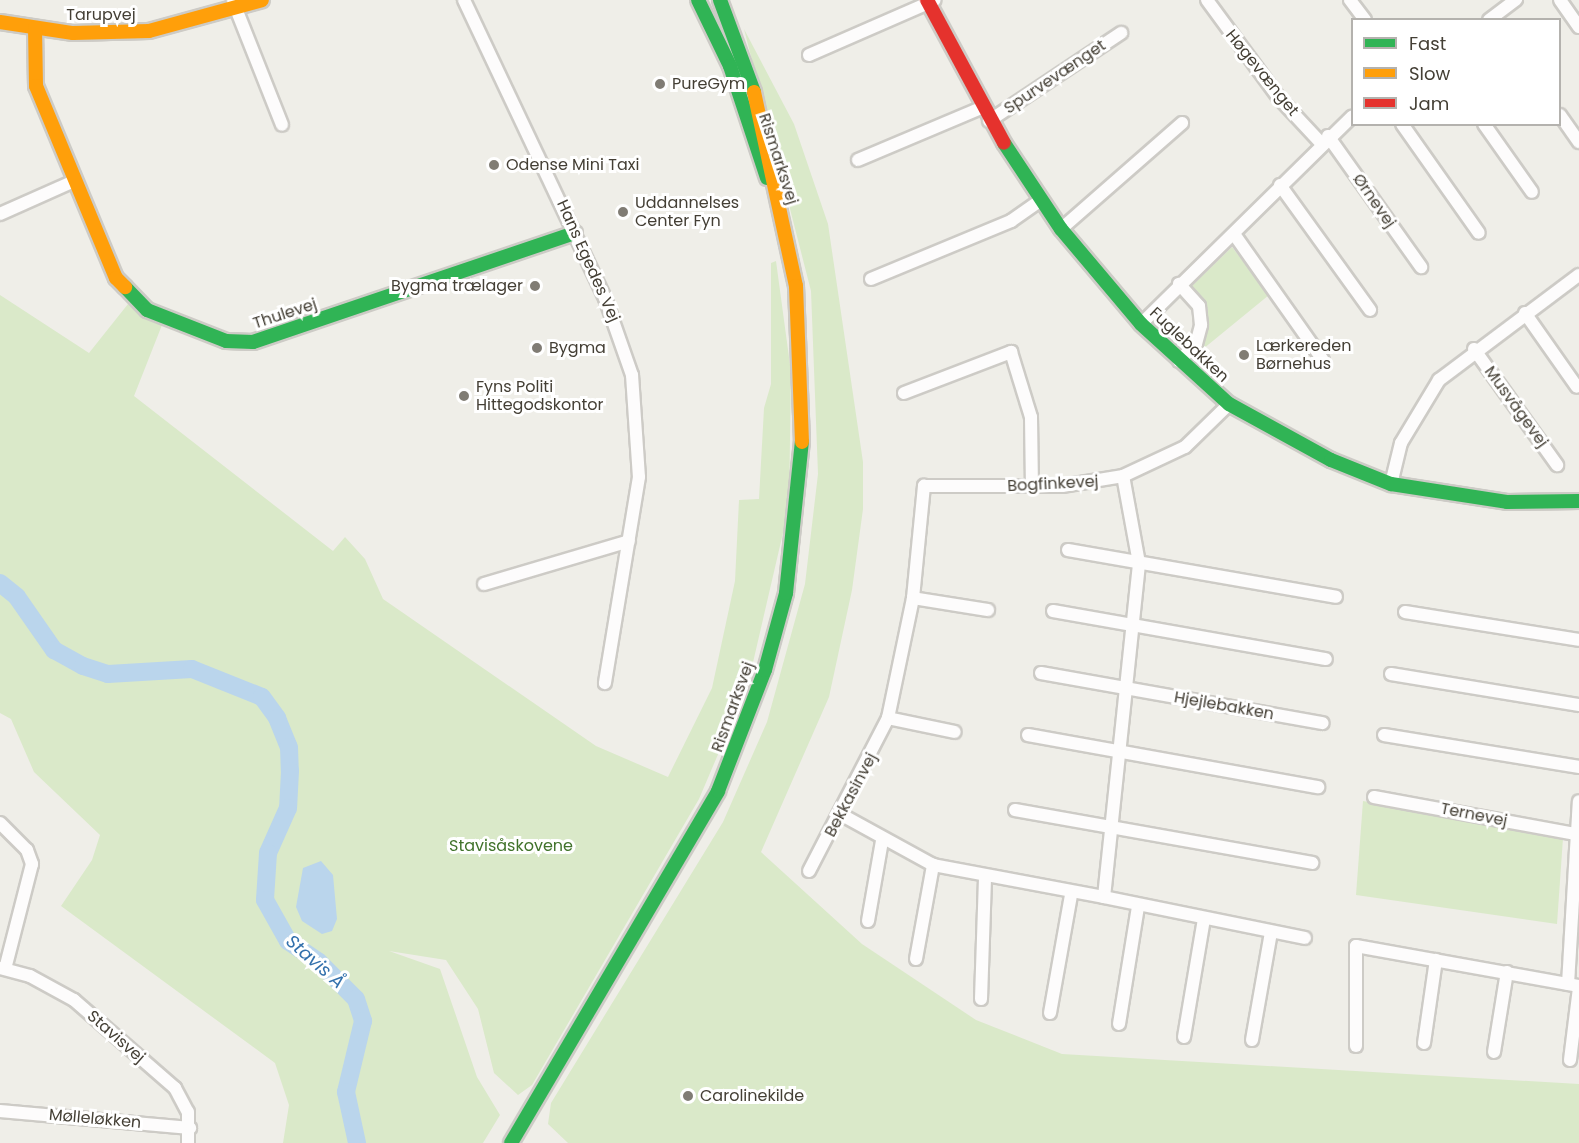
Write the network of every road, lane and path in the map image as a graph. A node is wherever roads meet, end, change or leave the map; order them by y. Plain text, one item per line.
1 (262, 0) edge
2 (464, 0) edge
3 (698, 0) edge
4 (720, 0) edge
5 (1207, 0) edge
6 (1350, 0) edge
7 (1516, 0) edge
8 (1560, 0) edge
9 (930, 1) edge
10 (234, 5) edge
11 (1364, 18) edge
12 (1491, 18) edge
13 (0, 22) edge
14 (1579, 27) edge
15 (35, 28) junction
16 (1121, 33) dead end
17 (809, 55) dead end
18 (981, 108) junction
19 (1561, 116) edge
20 (1351, 119) edge
21 (989, 121) junction
22 (1182, 123) dead end
23 (282, 125) dead end
24 (1403, 126) edge
25 (1485, 126) edge
26 (1324, 140) junction
27 (1579, 142) edge
28 (858, 160) dead end
29 (74, 181) junction
30 (1280, 185) junction
31 (1532, 192) dead end
32 (1041, 201) junction
33 (0, 214) edge
34 (1061, 229) junction
35 (784, 230) junction
36 (575, 233) junction
37 (1479, 233) dead end
38 (1234, 234) junction
39 (1421, 267) dead end
40 (871, 279) dead end
41 (1577, 280) edge
42 (1179, 284) junction
43 (1370, 310) dead end
44 (1525, 314) junction
45 (1141, 324) junction
46 (1474, 350) junction
47 (1323, 360) dead end
48 (1179, 361) junction
49 (1577, 387) dead end
50 (904, 393) dead end
51 (1229, 404) junction
52 (1557, 465) dead end
53 (1122, 476) junction
54 (1391, 484) junction
55 (924, 486) joint
56 (1032, 487) junction
57 (1579, 501) edge
58 (629, 541) junction
59 (1068, 550) dead end
60 (1139, 563) junction
61 (484, 584) dead end
62 (1336, 597) dead end
63 (913, 598) junction
64 (988, 610) dead end
65 (1053, 611) dead end
66 (1405, 612) dead end
67 (1131, 625) junction
68 (1579, 640) edge
69 (1326, 659) dead end
70 (1041, 673) dead end
71 (1391, 674) dead end
72 (605, 683) dead end
73 (1124, 688) junction
74 (1579, 705) edge
75 (888, 718) junction
76 (1323, 723) dead end
77 (955, 732) dead end
78 (1028, 735) dead end
79 (1384, 735) dead end
80 (1119, 751) junction
81 (1579, 767) edge
82 (1318, 787) dead end
83 (1374, 797) dead end
84 (1579, 801) edge
85 (1016, 810) dead end
86 (842, 815) junction
87 (0, 823) edge
88 (1114, 828) junction
89 (1575, 834) junction
90 (882, 841) junction
91 (1312, 863) dead end
92 (933, 865) junction
93 (809, 871) dead end
94 (985, 878) junction
95 (1071, 895) junction
96 (1104, 897) junction
97 (1138, 907) junction
98 (1204, 919) junction
99 (868, 921) dead end
100 (1271, 932) junction
101 (1305, 938) dead end
102 (916, 959) dead end
103 (1436, 960) junction
104 (3, 969) edge
105 (1507, 972) junction
106 (1575, 986) edge
107 (981, 999) dead end
108 (1050, 1013) dead end
109 (1119, 1024) dead end
110 (1184, 1037) dead end
111 (1252, 1040) dead end
112 (1424, 1043) dead end
113 (1356, 1046) dead end
114 (1494, 1052) dead end
115 (1570, 1060) dead end
116 (0, 1112) edge
117 (190, 1128) junction
118 (188, 1143) edge
119 (511, 1143) edge

1 - 10 street, Tarupvej
2 - 36 street, Hans Egedes Vej
3 - 35 street, Rismarksvej
4 - 35 street, Rismarksvej
5 - 26 street, Høgevænget
6 - 11 street
7 - 12 street
8 - 14 street
9 - 17 street
9 - 18 street, Fuglebakken
10 - 15 street, Tarupvej
10 - 23 street
13 - 15 street, Tarupvej
15 - 29 street, Thulevej
16 - 21 street, Spurvevænget
18 - 21 street, Fuglebakken
18 - 28 street
19 - 27 street
20 - 26 street
21 - 32 street, Fuglebakken
22 - 34 street
24 - 37 street
25 - 31 street
26 - 30 street
26 - 39 street, Ørnevej
29 - 33 street
29 - 36 street, Thulevej
30 - 38 street
30 - 43 street
32 - 34 street, Fuglebakken
32 - 40 street
34 - 45 street, Fuglebakken
35 - 119 street, Rismarksvej
36 - 58 street, Hans Egedes Vej
38 - 42 street
38 - 47 street
41 - 44 street, Musvågevej
42 - 45 street
42 - 48 street
44 - 46 street, Musvågevej
44 - 49 street
45 - 48 street, Fuglebakken
46 - 52 street, Musvågevej
46 - 54 street, Musvågevej
48 - 51 street, Fuglebakken
50 - 56 street
51 - 53 street, Bogfinkevej
51 - 54 street, Fuglebakken
53 - 56 street, Bogfinkevej
53 - 60 street
54 - 57 street, Fuglebakken
55 - 56 street, Bogfinkevej
55 - 63 street, Bekkasinvej
58 - 61 street
58 - 72 street, Hans Egedes Vej
59 - 60 street
60 - 62 street
60 - 67 street
63 - 64 street
63 - 75 street, Bekkasinvej
65 - 67 street
66 - 68 street
67 - 69 street
67 - 73 street
70 - 73 street, Hjejlebakken
71 - 74 street
73 - 76 street, Hjejlebakken
73 - 80 street
75 - 77 street
75 - 86 street, Bekkasinvej
78 - 80 street
79 - 81 street
80 - 82 street
80 - 88 street
83 - 89 street, Ternevej
84 - 89 street
85 - 88 street
86 - 90 street
86 - 93 street, Bekkasinvej
87 - 104 street
88 - 91 street
88 - 96 street
89 - 106 street
90 - 92 street
90 - 99 street
92 - 94 street
92 - 102 street
94 - 95 street
94 - 107 street
95 - 96 street
95 - 108 street
96 - 97 street
97 - 98 street
97 - 109 street
98 - 100 street
98 - 110 street
100 - 101 street
100 - 111 street
103 - 105 street
103 - 112 street
103 - 113 street
104 - 117 street, Stavisvej
105 - 106 street
105 - 114 street
106 - 115 street
116 - 117 street, Mølleløkken
117 - 118 street, Stavisvej

